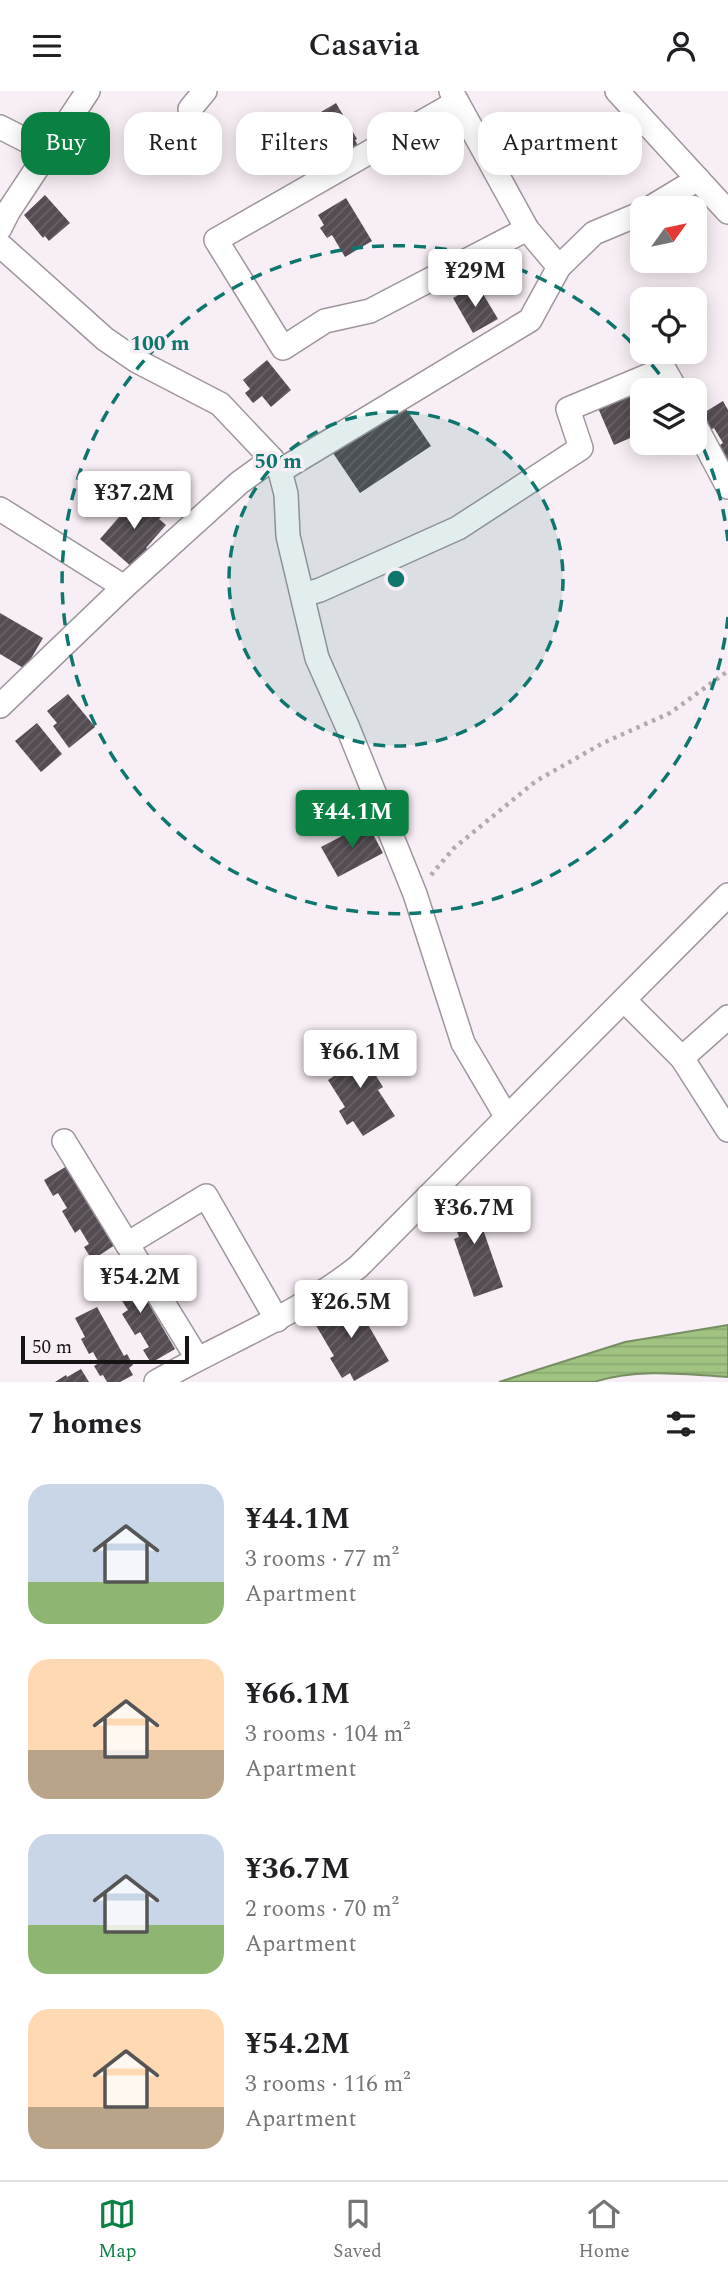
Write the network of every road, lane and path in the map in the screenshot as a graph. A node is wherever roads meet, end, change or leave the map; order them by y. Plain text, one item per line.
1 (88, 91) edge
2 (205, 91) edge
3 (617, 91) edge
4 (454, 97) edge
5 (190, 109) dead end
6 (74, 112) edge
7 (0, 127) edge
8 (21, 138) edge
9 (32, 175) edge
10 (698, 179) junction
11 (670, 196) edge
12 (728, 212) edge
13 (630, 218) edge
14 (0, 228) edge
15 (527, 229) junction
16 (0, 245) edge
17 (559, 267) junction
18 (642, 378) edge
19 (669, 378) edge
20 (630, 383) edge
21 (707, 448) edge
22 (276, 465) junction
23 (728, 487) edge
24 (0, 509) edge
25 (124, 587) junction
26 (303, 595) junction
27 (728, 671) edge
28 (3, 697) edge
29 (415, 894) junction
30 (724, 908) edge
31 (624, 1000) junction
32 (728, 1017) edge
33 (682, 1058) junction
34 (506, 1116) junction
35 (728, 1130) edge
36 (64, 1141) dead end
37 (127, 1244) junction
38 (277, 1320) junction
39 (197, 1358) junction
40 (156, 1382) edge

1 - 6 street
2 - 5 street
3 - 10 street
4 - 15 street
4 - 15 street
7 - 8 street
9 - 14 street
10 - 11 street
10 - 12 street
13 - 17 street
15 - 17 street
16 - 22 street
17 - 22 street
18 - 19 street
20 - 26 street
21 - 23 street
22 - 25 street
22 - 26 street
24 - 25 street
25 - 28 street
26 - 29 street
27 - 29 path
29 - 34 street
30 - 31 street
31 - 33 street
31 - 34 street
32 - 33 street
33 - 35 street
34 - 38 street
36 - 37 street
37 - 38 street
37 - 39 street
38 - 39 street
39 - 40 street

